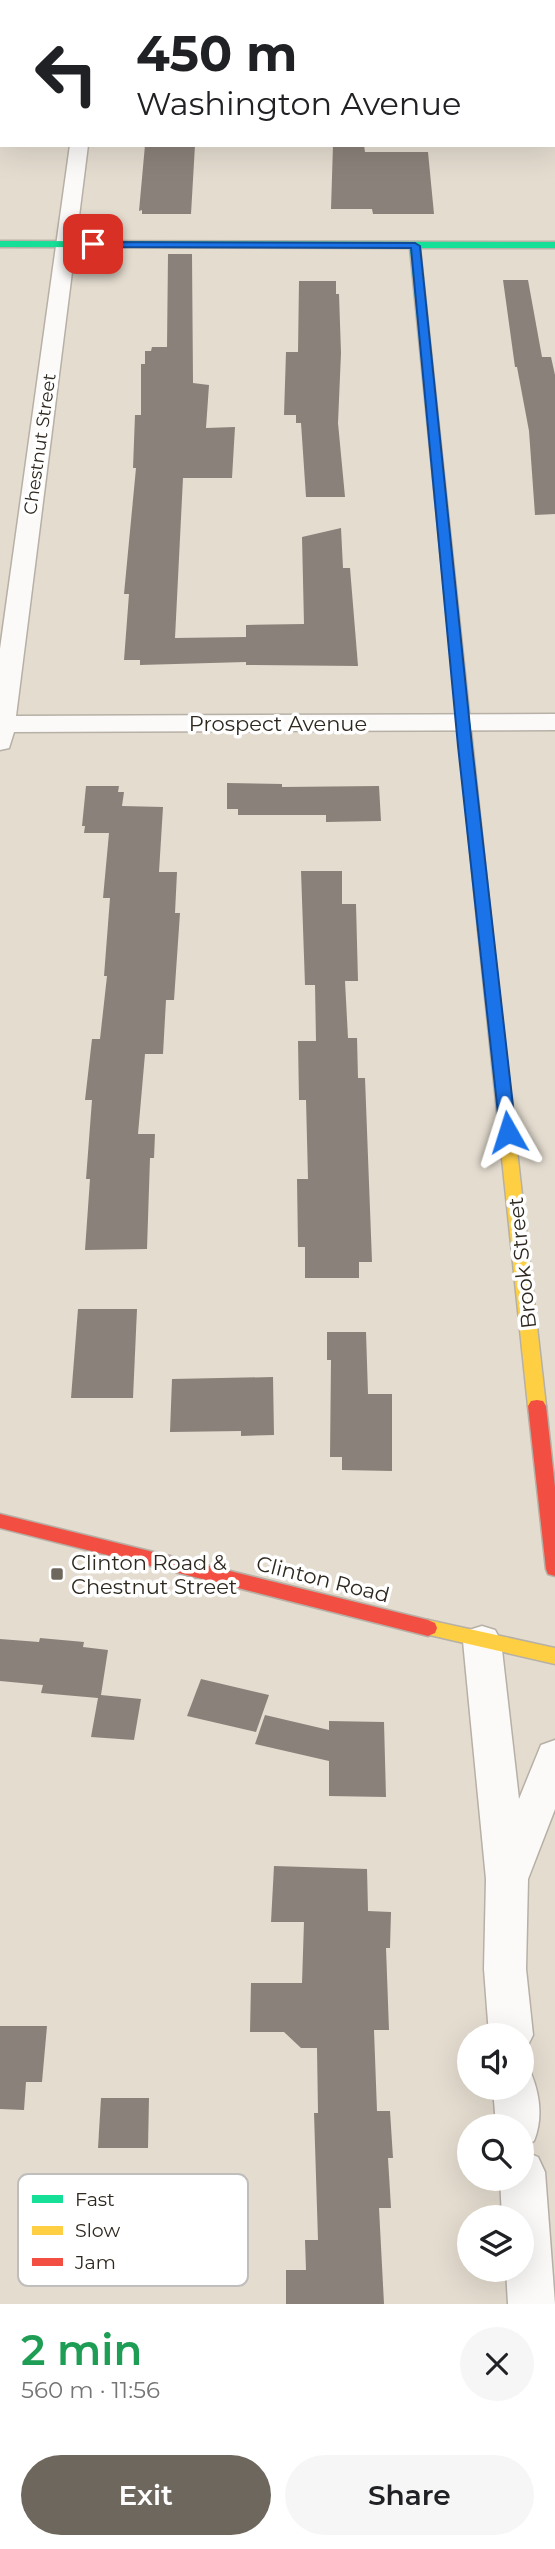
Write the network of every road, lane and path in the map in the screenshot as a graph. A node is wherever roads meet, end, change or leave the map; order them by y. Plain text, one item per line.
1 (79, 147) edge
2 (0, 244) edge
3 (66, 244) junction
4 (555, 245) edge
5 (415, 246) junction
6 (555, 722) edge
7 (463, 723) junction
8 (1, 730) edge
9 (0, 1521) edge
10 (555, 1569) edge
11 (482, 1641) junction
12 (555, 1656) edge
13 (555, 1758) edge
14 (507, 1879) junction
15 (509, 2023) edge
16 (523, 2191) edge
17 (532, 2304) edge

1 - 3 street, Chestnut Street
2 - 3 street
3 - 5 street
3 - 8 street, Chestnut Street
4 - 5 street
5 - 7 street, Brook Street
6 - 7 street, Prospect Avenue
7 - 8 street, Prospect Avenue
7 - 10 street, Brook Street
9 - 11 street, Clinton Road
11 - 12 street, Clinton Road
11 - 14 street
13 - 14 street
14 - 15 street
16 - 17 street

